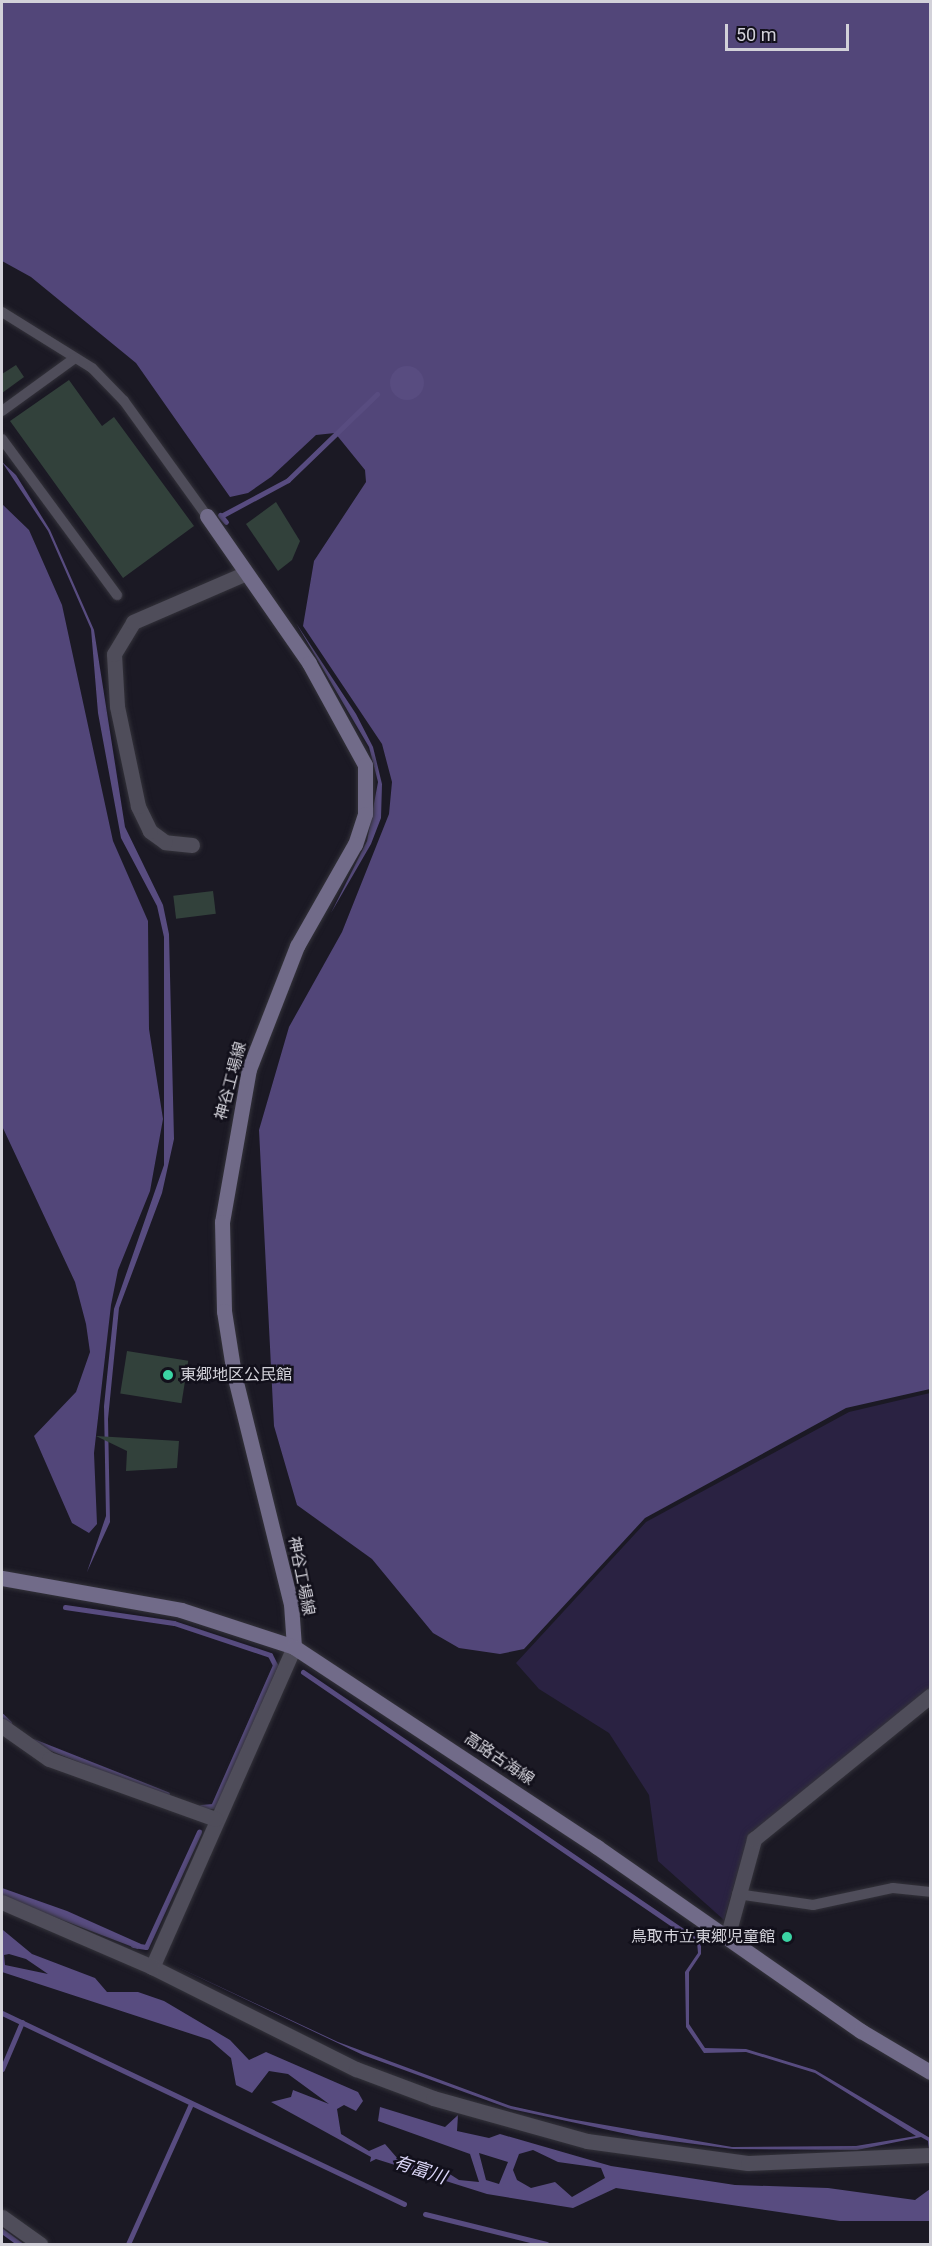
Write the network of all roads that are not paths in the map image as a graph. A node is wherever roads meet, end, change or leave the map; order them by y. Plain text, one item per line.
1 (2, 312) edge
2 (75, 358) junction
3 (2, 411) edge
4 (2, 439) edge
5 (207, 516) joint
6 (246, 573) junction
7 (117, 595) dead end
8 (192, 845) dead end
9 (2, 1578) edge
10 (294, 1647) junction
11 (930, 1696) edge
12 (2, 1726) edge
13 (216, 1819) junction
14 (930, 1892) edge
15 (737, 1894) junction
16 (2, 1902) edge
17 (727, 1938) junction
18 (152, 1967) junction
19 (930, 2072) edge
20 (930, 2155) edge
21 (2, 2217) edge
22 (40, 2244) edge

1 - 2 lane
2 - 3 lane
2 - 5 lane
4 - 7 lane
5 - 6 street, 神谷工場線
6 - 8 street
6 - 10 street, 神谷工場線
9 - 10 street, 高路古海線
10 - 13 street
10 - 17 street, 高路古海線
11 - 15 street
12 - 13 street
13 - 18 street
14 - 15 lane
15 - 17 street
16 - 18 street
17 - 19 street, 高路古海線
18 - 20 street
21 - 22 street

